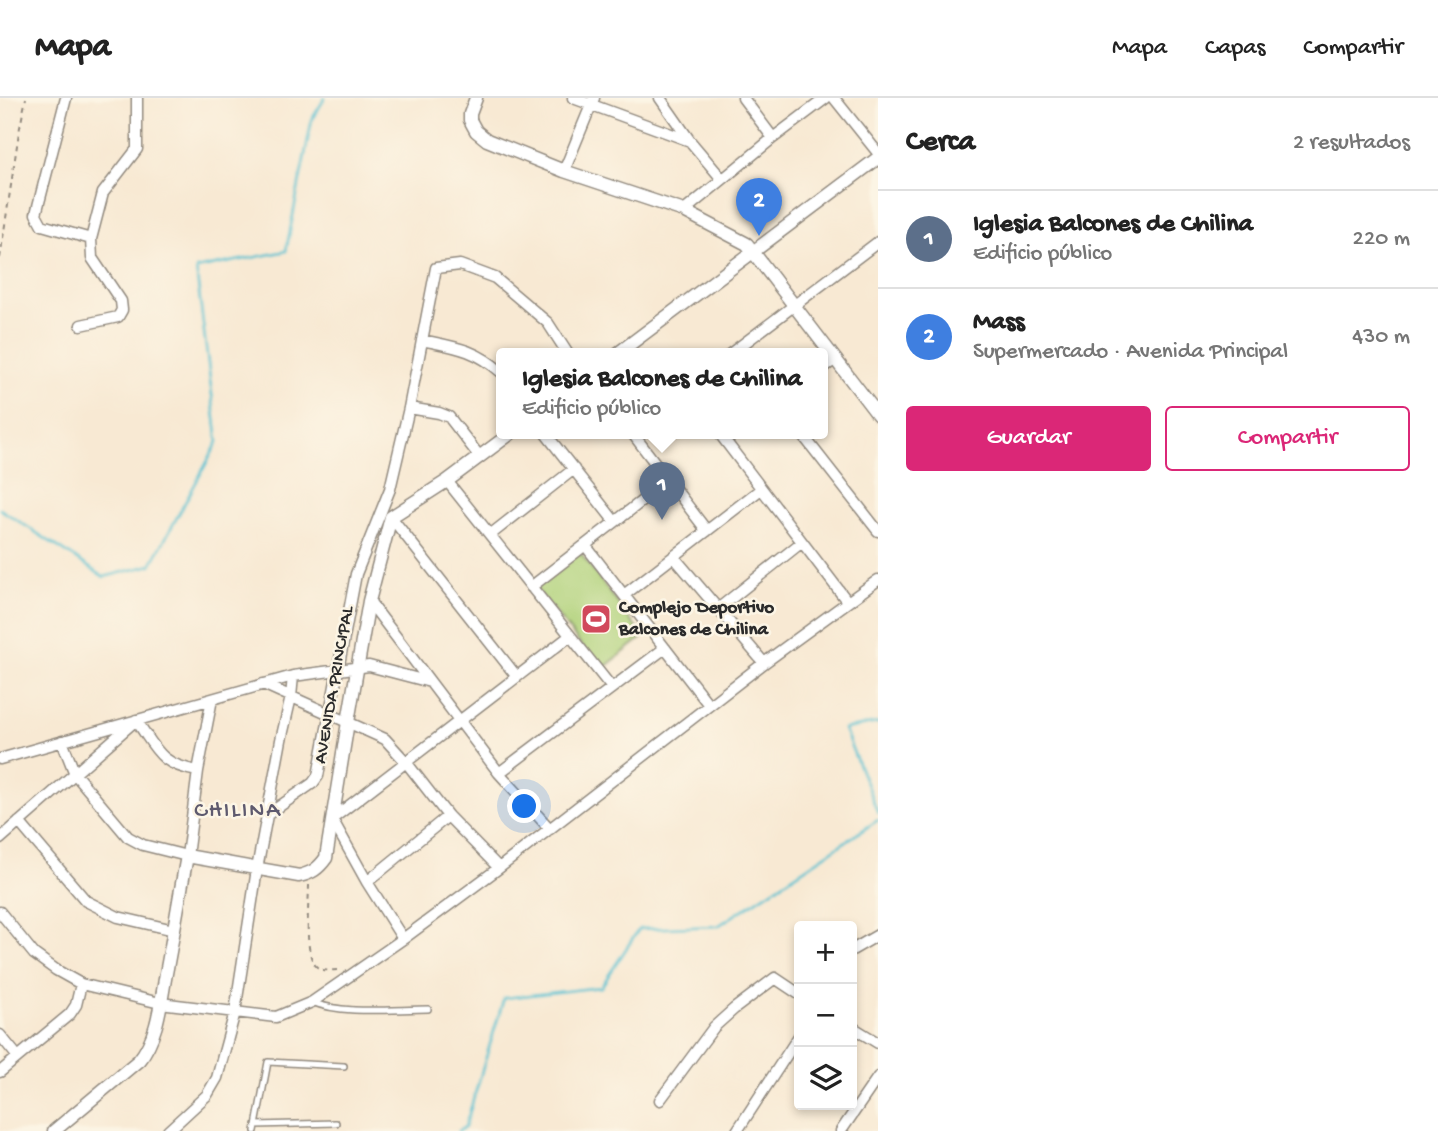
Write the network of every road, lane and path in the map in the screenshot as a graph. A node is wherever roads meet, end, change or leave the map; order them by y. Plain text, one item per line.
1 (26, 98) edge
2 (66, 98) edge
3 (138, 98) edge
4 (476, 98) edge
5 (573, 98) edge
6 (660, 98) edge
7 (743, 98) edge
8 (826, 98) edge
9 (834, 98) edge
10 (593, 102) edge
11 (774, 138) junction
12 (690, 141) junction
13 (878, 155) edge
14 (564, 171) junction
15 (722, 179) junction
16 (684, 211) junction
17 (91, 239) junction
18 (878, 242) edge
19 (752, 251) junction
20 (0, 258) edge
21 (794, 305) junction
22 (81, 325) dead end
23 (422, 340) junction
24 (564, 348) edge
25 (625, 348) edge
26 (738, 348) edge
27 (827, 348) edge
28 (828, 350) edge
29 (835, 359) junction
30 (828, 364) edge
31 (496, 368) edge
32 (409, 408) junction
33 (878, 415) edge
34 (503, 439) edge
35 (550, 439) edge
36 (637, 439) edge
37 (726, 439) edge
38 (806, 439) edge
39 (480, 457) junction
40 (574, 469) junction
41 (669, 480) junction
42 (447, 481) junction
43 (761, 489) junction
44 (391, 517) junction
45 (615, 522) junction
46 (707, 531) junction
47 (878, 531) edge
48 (490, 535) junction
49 (802, 542) junction
50 (585, 545) junction
51 (674, 557) junction
52 (878, 580) edge
53 (531, 587) junction
54 (624, 595) junction
55 (369, 601) junction
56 (847, 601) junction
57 (718, 609) junction
58 (570, 636) junction
59 (665, 648) junction
60 (764, 663) junction
61 (359, 667) junction
62 (339, 669) junction
63 (293, 676) junction
64 (517, 677) junction
65 (430, 682) junction
66 (262, 684) junction
67 (612, 688) junction
68 (291, 697) junction
69 (212, 699) junction
70 (709, 705) junction
71 (331, 715) junction
72 (136, 720) junction
73 (460, 721) junction
74 (348, 722) junction
75 (62, 741) junction
76 (0, 759) edge
77 (406, 762) junction
78 (198, 771) junction
79 (499, 773) junction
80 (75, 774) junction
81 (267, 815) junction
82 (448, 816) junction
83 (332, 819) junction
84 (19, 822) junction
85 (550, 828) junction
86 (0, 839) edge
87 (187, 856) junction
88 (499, 868) junction
89 (257, 869) junction
90 (309, 874) junction
91 (367, 882) junction
92 (0, 912) edge
93 (174, 930) junction
94 (878, 935) edge
95 (403, 939) junction
96 (857, 947) edge
97 (349, 975) junction
98 (81, 984) junction
99 (794, 990) edge
100 (312, 1002) junction
101 (160, 1003) junction
102 (428, 1009) dead end
103 (235, 1012) junction
104 (857, 1030) edge
105 (0, 1035) edge
106 (878, 1043) edge
107 (794, 1044) edge
108 (18, 1057) junction
109 (344, 1066) dead end
110 (0, 1072) edge
111 (878, 1077) edge
112 (660, 1100) dead end
113 (336, 1123) dead end
114 (255, 1128) edge
115 (54, 1131) edge
116 (168, 1131) edge
117 (737, 1131) edge
118 (841, 1131) edge

1 - 20 path
2 - 17 street
3 - 17 street
4 - 14 street
5 - 10 street
6 - 12 street
7 - 11 street
8 - 11 street
9 - 13 street
10 - 12 street
10 - 14 street
11 - 15 street
12 - 15 street
13 - 19 street
14 - 16 street
15 - 16 street
16 - 19 street
17 - 22 street
18 - 21 street
19 - 21 street
19 - 25 street
21 - 26 street
21 - 27 street
23 - 24 street
23 - 31 street
23 - 32 street
28 - 29 street
29 - 30 street
29 - 33 street
32 - 39 street
32 - 62 street
34 - 39 street
35 - 40 street
36 - 41 street
37 - 43 street
38 - 47 street
39 - 42 street
40 - 45 street
40 - 48 street
41 - 45 street
41 - 46 street
42 - 44 street
42 - 48 street
43 - 46 street
43 - 49 street
44 - 55 street, AVENIDA PRINCIPAL
44 - 64 street
45 - 50 street
46 - 51 street
48 - 53 street
49 - 56 street
49 - 57 street
50 - 53 street
50 - 54 street
51 - 54 street
51 - 57 street
52 - 56 street
53 - 58 street
54 - 59 street
55 - 61 street, AVENIDA PRINCIPAL
55 - 65 street
56 - 60 street
57 - 60 street
58 - 64 street
58 - 67 street
59 - 67 street
59 - 70 street
60 - 70 street
61 - 62 street
61 - 65 street
61 - 74 street, AVENIDA PRINCIPAL
62 - 63 street
62 - 71 street
63 - 66 street
63 - 68 street
64 - 73 street
65 - 73 street
66 - 68 street
66 - 69 street
67 - 79 street
68 - 71 street
68 - 81 street
69 - 72 street
69 - 78 street
70 - 85 street
71 - 74 street
71 - 81 street
72 - 75 street
72 - 78 street
72 - 80 street
73 - 77 street
73 - 79 street
74 - 77 street
74 - 83 street, AVENIDA PRINCIPAL
75 - 76 street
75 - 80 street
77 - 82 street
77 - 83 street
78 - 87 street
79 - 85 street
80 - 84 street
80 - 87 street
81 - 89 street
82 - 88 street
82 - 91 street
83 - 90 street, AVENIDA PRINCIPAL
83 - 91 street
84 - 86 street
84 - 93 street
85 - 88 street
87 - 89 street
87 - 93 street
88 - 95 street
89 - 90 street
89 - 103 street
90 - 97 path
91 - 95 street
92 - 98 street
93 - 101 street
94 - 96 street
95 - 97 street
97 - 100 street
98 - 101 street
98 - 108 street
99 - 112 street
100 - 102 lane
100 - 103 street
101 - 103 street
101 - 115 street
103 - 116 street
104 - 106 street
105 - 108 street
107 - 117 street
108 - 110 street
109 - 114 lane
111 - 118 street
113 - 114 lane

